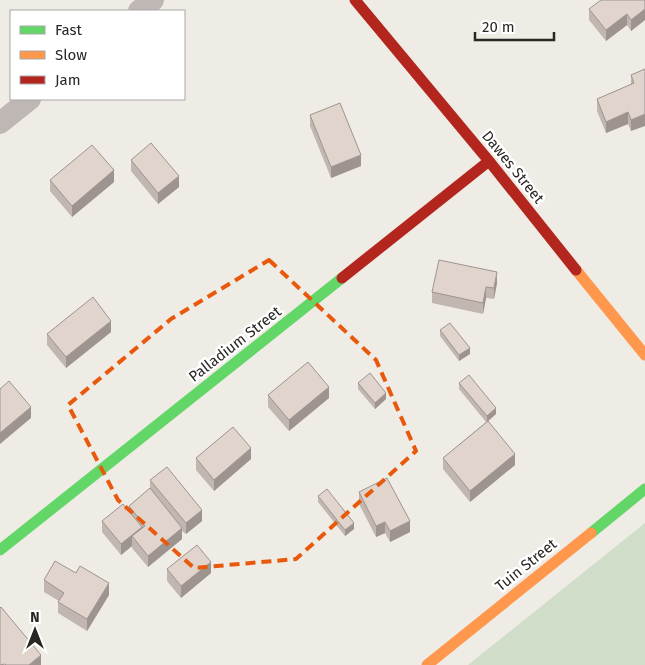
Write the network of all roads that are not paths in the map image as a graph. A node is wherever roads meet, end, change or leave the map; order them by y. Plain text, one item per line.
1 (152, 0) edge
2 (355, 0) edge
3 (140, 10) edge
4 (29, 100) edge
5 (0, 123) edge
6 (489, 161) junction
7 (645, 355) edge
8 (645, 489) edge
9 (0, 550) edge
10 (427, 665) edge

1 - 3 street
2 - 6 street, Dawes Street
4 - 5 street
6 - 7 street, Dawes Street
6 - 9 street, Palladium Street
8 - 10 street, Tuin Street

